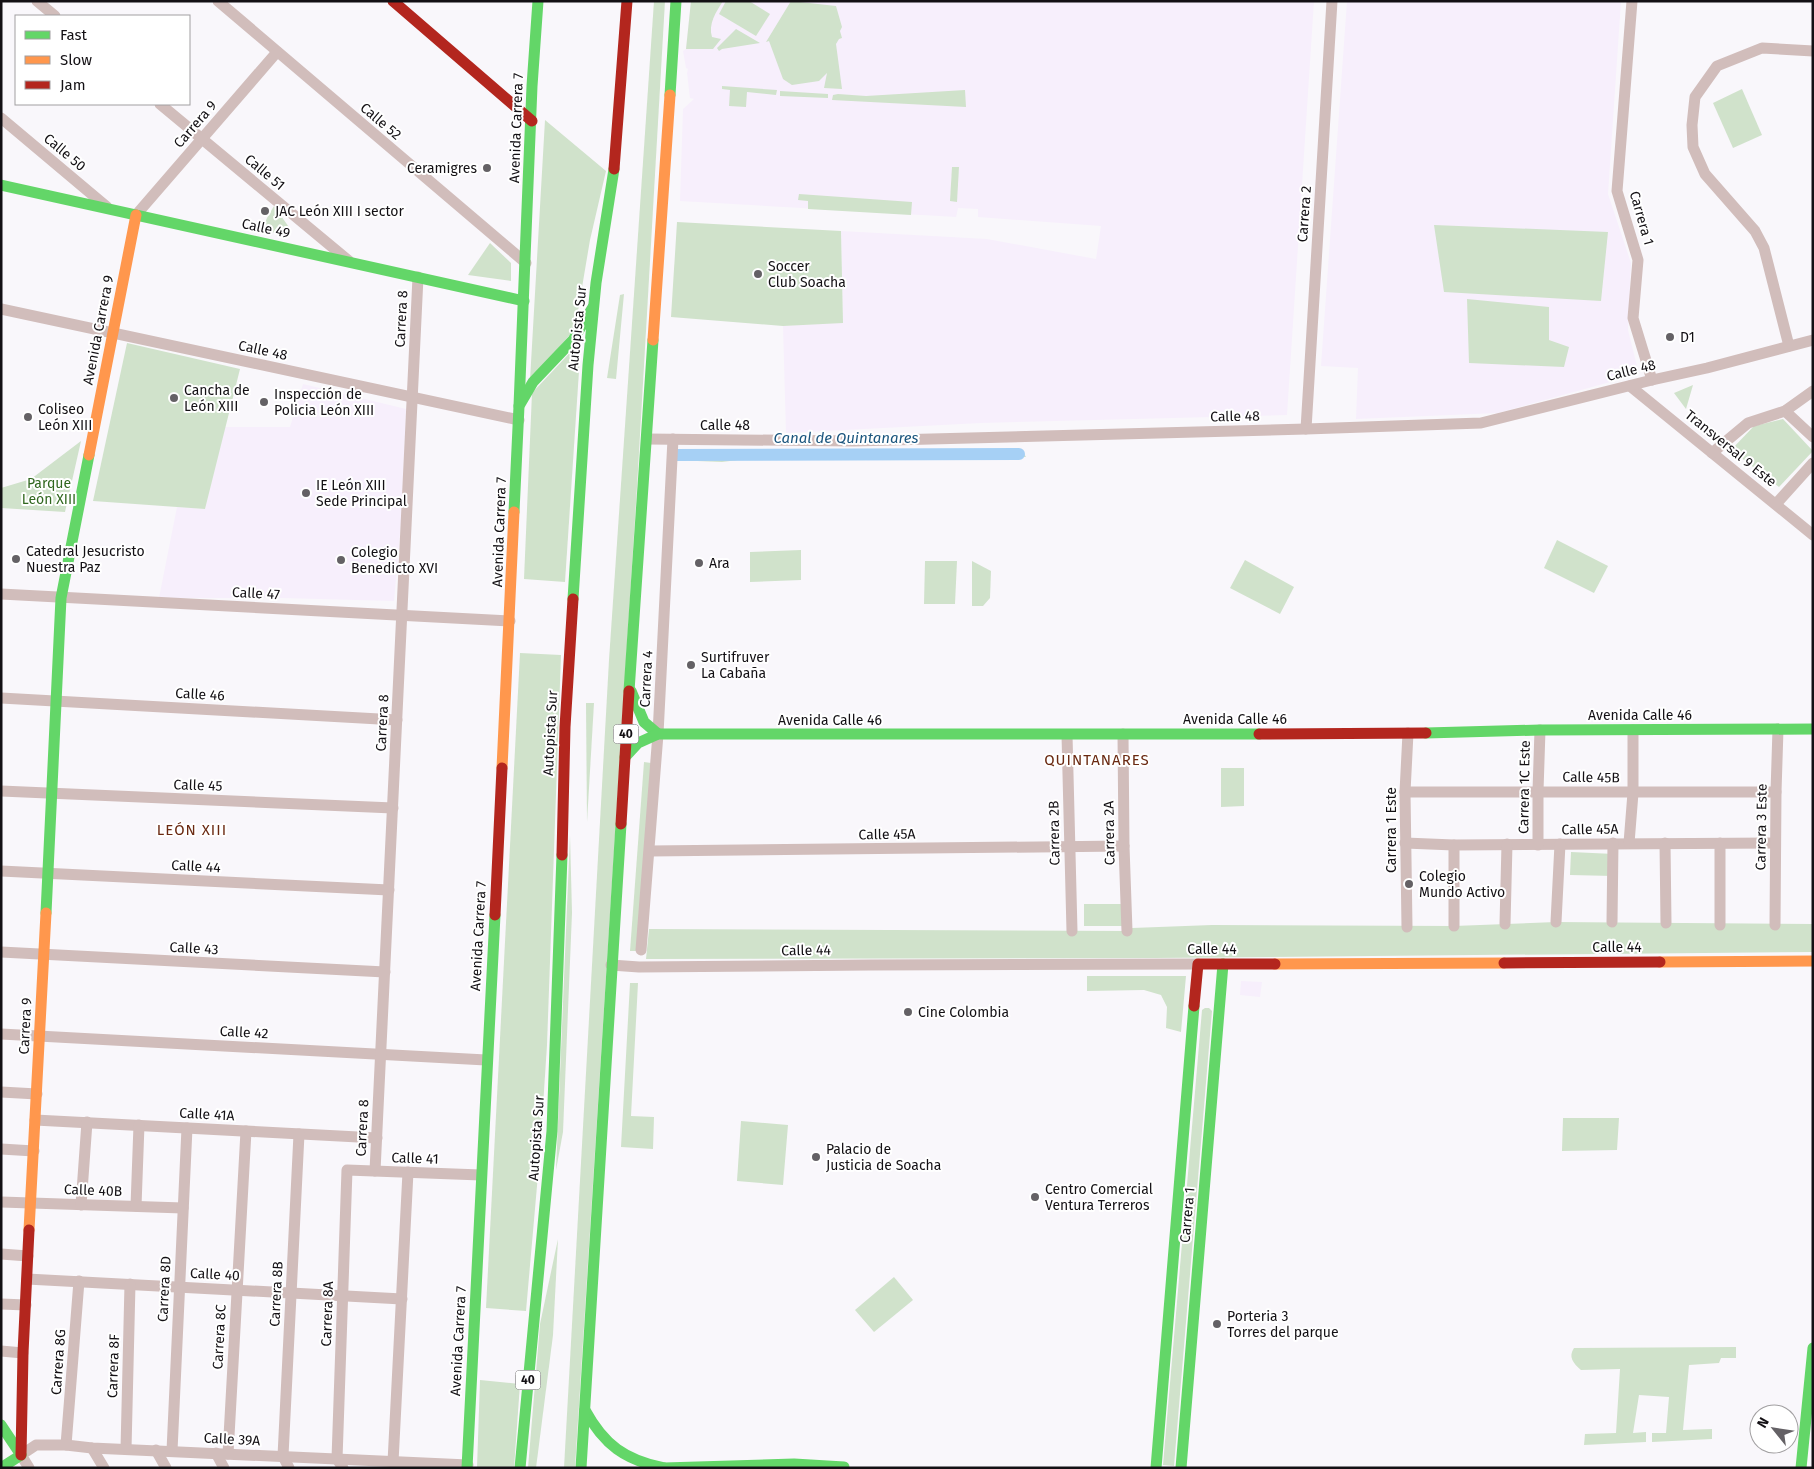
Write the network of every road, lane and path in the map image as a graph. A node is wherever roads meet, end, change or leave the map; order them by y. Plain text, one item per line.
1 (37, 1) edge
2 (218, 1) edge
3 (393, 1) edge
4 (538, 1) edge
5 (627, 1) edge
6 (676, 1) edge
7 (1332, 1) edge
8 (1632, 1) edge
9 (54, 15) edge
10 (1813, 51) edge
11 (277, 52) junction
12 (161, 105) edge
13 (1, 118) edge
14 (532, 121) junction
15 (202, 139) junction
16 (1, 185) edge
17 (109, 209) junction
18 (136, 215) junction
19 (351, 262) junction
20 (526, 263) junction
21 (418, 277) junction
22 (524, 301) junction
23 (593, 307) junction
24 (1, 309) edge
25 (113, 333) junction
26 (1812, 342) edge
27 (1789, 346) junction
28 (1652, 380) junction
29 (1630, 386) junction
30 (1813, 391) edge
31 (413, 397) junction
32 (519, 406) junction
33 (1785, 411) junction
34 (519, 420) junction
35 (1306, 429) junction
36 (1813, 437) edge
37 (647, 439) junction
38 (673, 439) junction
39 (1712, 453) junction
40 (1813, 463) edge
41 (1776, 504) junction
42 (1813, 535) edge
43 (1, 594) edge
44 (60, 598) junction
45 (402, 615) junction
46 (510, 621) junction
47 (629, 686) junction
48 (1, 698) edge
49 (57, 701) junction
50 (397, 720) junction
51 (1778, 729) junction
52 (1813, 729) edge
53 (1540, 730) junction
54 (1633, 730) junction
55 (1408, 733) junction
56 (658, 734) junction
57 (1067, 734) junction
58 (1123, 734) junction
59 (625, 757) junction
60 (1, 791) edge
61 (1538, 791) junction
62 (1405, 792) junction
63 (1776, 792) junction
64 (1633, 793) junction
65 (52, 794) junction
66 (393, 808) junction
67 (1775, 842) junction
68 (1405, 843) junction
69 (1612, 843) junction
70 (1629, 843) junction
71 (1665, 843) junction
72 (1720, 843) junction
73 (1507, 844) junction
74 (1560, 844) junction
75 (1454, 845) junction
76 (1538, 845) junction
77 (1124, 846) junction
78 (1070, 847) junction
79 (650, 851) junction
80 (1, 872) edge
81 (48, 874) junction
82 (389, 890) junction
83 (1556, 922) dead end
84 (1612, 922) dead end
85 (1666, 923) dead end
86 (1505, 924) dead end
87 (1720, 925) dead end
88 (1775, 925) dead end
89 (1407, 926) dead end
90 (1454, 926) dead end
91 (1072, 931) dead end
92 (1127, 931) dead end
93 (641, 950) dead end
94 (1, 952) edge
95 (44, 955) junction
96 (1813, 961) edge
97 (1198, 964) junction
98 (1223, 964) junction
99 (611, 965) junction
100 (385, 972) junction
101 (1194, 1007) junction
102 (1219, 1008) junction
103 (1, 1034) edge
104 (40, 1036) junction
105 (381, 1054) junction
106 (486, 1060) junction
107 (1, 1092) edge
108 (37, 1094) junction
109 (35, 1120) junction
110 (87, 1122) junction
111 (139, 1125) junction
112 (188, 1128) junction
113 (246, 1131) junction
114 (299, 1134) junction
115 (377, 1138) junction
116 (1, 1149) edge
117 (34, 1151) junction
118 (347, 1170) joint
119 (375, 1171) junction
120 (408, 1172) junction
121 (481, 1175) junction
122 (1, 1202) edge
123 (31, 1203) junction
124 (81, 1205) junction
125 (136, 1206) junction
126 (183, 1208) junction
127 (1, 1254) edge
128 (28, 1256) junction
129 (27, 1279) junction
130 (79, 1282) junction
131 (130, 1284) junction
132 (179, 1287) junction
133 (237, 1290) junction
134 (291, 1293) junction
135 (343, 1295) junction
136 (402, 1298) junction
137 (1, 1304) edge
138 (26, 1305) junction
139 (1813, 1348) edge
140 (1, 1351) edge
141 (23, 1353) junction
142 (585, 1410) junction
143 (1, 1425) edge
144 (66, 1445) junction
145 (92, 1448) junction
146 (126, 1449) junction
147 (156, 1450) junction
148 (172, 1451) junction
149 (222, 1454) junction
150 (21, 1455) junction
151 (283, 1456) junction
152 (394, 1462) junction
153 (340, 1463) edge
154 (434, 1466) edge
155 (468, 1466) edge
156 (846, 1467) edge
157 (1, 1468) edge
158 (29, 1468) edge
159 (104, 1468) edge
160 (166, 1468) edge
161 (224, 1468) edge
162 (289, 1468) edge
163 (520, 1468) edge
164 (582, 1468) edge
165 (664, 1468) edge
166 (1156, 1468) edge
167 (1181, 1468) edge
168 (1801, 1468) edge

1 - 9 street
2 - 11 street, Calle 52
3 - 14 main road
4 - 14 main road, Avenida Carrera 7
5 - 23 main road, Autopista Sur / 40
6 - 37 main road, 40
7 - 35 street, Carrera 2
8 - 28 street, Carrera 1
10 - 27 street
11 - 15 street, Carrera 9
11 - 20 street, Calle 52
12 - 15 street, Calle 51
13 - 17 street, Calle 50
14 - 20 main road, Avenida Carrera 7
15 - 18 street, Carrera 9
15 - 19 street, Calle 51
16 - 17 main road, Calle 49
17 - 18 main road, Calle 49
18 - 19 main road, Calle 49
18 - 25 main road, Avenida Carrera 9
19 - 21 main road, Calle 49
20 - 22 main road, Avenida Carrera 7
21 - 22 main road, Calle 49
21 - 31 street, Carrera 8
22 - 32 main road, Avenida Carrera 7
23 - 32 main road
23 - 163 main road, Autopista Sur / 40
24 - 25 street, Calle 48
25 - 31 street, Calle 48
25 - 44 main road, Avenida Carrera 9
26 - 27 street, Calle 48
27 - 28 street, Calle 48
28 - 29 street, Calle 48
29 - 35 street, Calle 48
29 - 39 street, Transversal 9 Este
30 - 33 street
31 - 34 street, Calle 48
31 - 45 street, Carrera 8
32 - 34 main road, Avenida Carrera 7
33 - 36 street
33 - 39 street
34 - 46 main road, Avenida Carrera 7
35 - 38 street, Calle 48
37 - 38 street, Calle 48
37 - 47 main road, 40
38 - 56 street, Carrera 4
39 - 41 street, Transversal 9 Este
40 - 41 street
41 - 42 street, Transversal 9 Este
43 - 44 street, Calle 47
44 - 45 street, Calle 47
44 - 49 main road, Carrera 9
45 - 46 street, Calle 47
45 - 50 street, Carrera 8
46 - 106 main road, Avenida Carrera 7
47 - 56 main road
47 - 59 main road, 40
48 - 49 street, Calle 46
49 - 50 street, Calle 46
49 - 65 main road, Carrera 9
50 - 66 street, Carrera 8
51 - 52 main road, Avenida Calle 46
51 - 54 main road, Avenida Calle 46
51 - 63 street, Carrera 3 Este
53 - 54 main road, Avenida Calle 46
53 - 55 main road, Avenida Calle 46
53 - 61 street, Carrera 1C Este
54 - 64 street
55 - 58 main road, Avenida Calle 46
55 - 62 street, Carrera 1 Este
56 - 57 main road, Avenida Calle 46
56 - 59 main road
56 - 79 street, Carrera 4
57 - 58 main road, Avenida Calle 46
57 - 78 street, Carrera 2B
58 - 77 street, Carrera 2A
59 - 99 main road, 40
60 - 65 street, Calle 45
61 - 62 street, Calle 45B
61 - 64 street, Calle 45B
61 - 76 street, Carrera 1C Este
62 - 68 street, Carrera 1 Este
63 - 64 street, Calle 45B
63 - 67 street, Carrera 3 Este
64 - 70 street
65 - 66 street, Calle 45
65 - 81 main road, Carrera 9
66 - 82 street, Carrera 8
67 - 72 street, Calle 45A
67 - 88 street, Carrera 3 Este
68 - 75 street, Calle 45A
68 - 89 street, Carrera 1 Este
69 - 70 street, Calle 45A
69 - 74 street, Calle 45A
69 - 84 street
70 - 71 street, Calle 45A
71 - 72 street, Calle 45A
71 - 85 street
72 - 87 street
73 - 75 street, Calle 45A
73 - 76 street, Calle 45A
73 - 86 street
74 - 76 street, Calle 45A
74 - 83 street
75 - 90 street
77 - 78 street, Calle 45A
77 - 92 street, Carrera 2A
78 - 79 street, Calle 45A
78 - 91 street, Carrera 2B
79 - 93 street, Carrera 4
80 - 81 street, Calle 44
81 - 82 street, Calle 44
81 - 95 main road, Carrera 9
82 - 100 street, Carrera 8
94 - 95 street, Calle 43
95 - 100 street, Calle 43
95 - 104 main road, Carrera 9
96 - 98 main road, Calle 44
97 - 98 main road, Calle 44
97 - 99 street, Calle 44
97 - 101 main road, Carrera 1
98 - 102 main road, Carrera 1
99 - 142 main road, 40
100 - 105 street, Carrera 8
101 - 102 main road
101 - 166 main road, Carrera 1
102 - 167 main road, Carrera 1
103 - 104 street, Calle 42
104 - 105 street, Calle 42
104 - 108 main road, Carrera 9
105 - 106 street, Calle 42
105 - 115 street, Carrera 8
106 - 121 main road, Avenida Carrera 7
107 - 108 street
108 - 109 main road, Carrera 9
109 - 110 street, Calle 41A
109 - 117 main road, Carrera 9
110 - 111 street, Calle 41A
110 - 124 street
111 - 112 street, Calle 41A
111 - 125 street
112 - 113 street, Calle 41A
112 - 126 street, Carrera 8D
113 - 114 street, Calle 41A
113 - 133 street, Carrera 8C
114 - 115 street, Calle 41A
114 - 134 street, Carrera 8B
115 - 119 street, Carrera 8
116 - 117 street
117 - 123 main road, Carrera 9
118 - 119 street, Calle 41
118 - 135 street, Carrera 8A
119 - 120 street, Calle 41
120 - 121 street, Calle 41
120 - 136 street
121 - 155 main road, Avenida Carrera 7
122 - 123 street, Calle 40B
123 - 124 street, Calle 40B
123 - 128 main road, Carrera 9
124 - 125 street, Calle 40B
125 - 126 street, Calle 40B
126 - 132 street, Carrera 8D
127 - 128 street
128 - 129 main road, Carrera 9
129 - 130 street, Calle 40
129 - 138 main road, Carrera 9
130 - 131 street, Calle 40
130 - 144 street, Carrera 8G
131 - 132 street, Calle 40
131 - 146 street, Carrera 8F
132 - 133 street, Calle 40
132 - 148 street, Carrera 8D
133 - 134 street, Calle 40
133 - 149 street, Carrera 8C
134 - 135 street, Calle 40
134 - 151 street, Carrera 8B
135 - 136 street, Calle 40
135 - 153 street, Carrera 8A
136 - 152 street
137 - 138 street
138 - 141 main road, Carrera 9
139 - 168 main road
140 - 141 street
141 - 150 main road, Carrera 9
142 - 164 main road, 40
142 - 165 main road
143 - 150 main road
144 - 145 street, Calle 39A
144 - 150 street, Calle 39A
145 - 146 street, Calle 39A
145 - 159 street
146 - 147 street, Calle 39A
147 - 148 street, Calle 39A
147 - 160 street
148 - 149 street, Calle 39A
149 - 151 street, Calle 39A
149 - 161 street
150 - 157 main road, Calle 39A
150 - 158 street
151 - 153 street, Calle 39A
151 - 162 street
152 - 153 street, Calle 39A
152 - 154 street, Calle 39A
154 - 155 street, Calle 39A
156 - 165 main road

